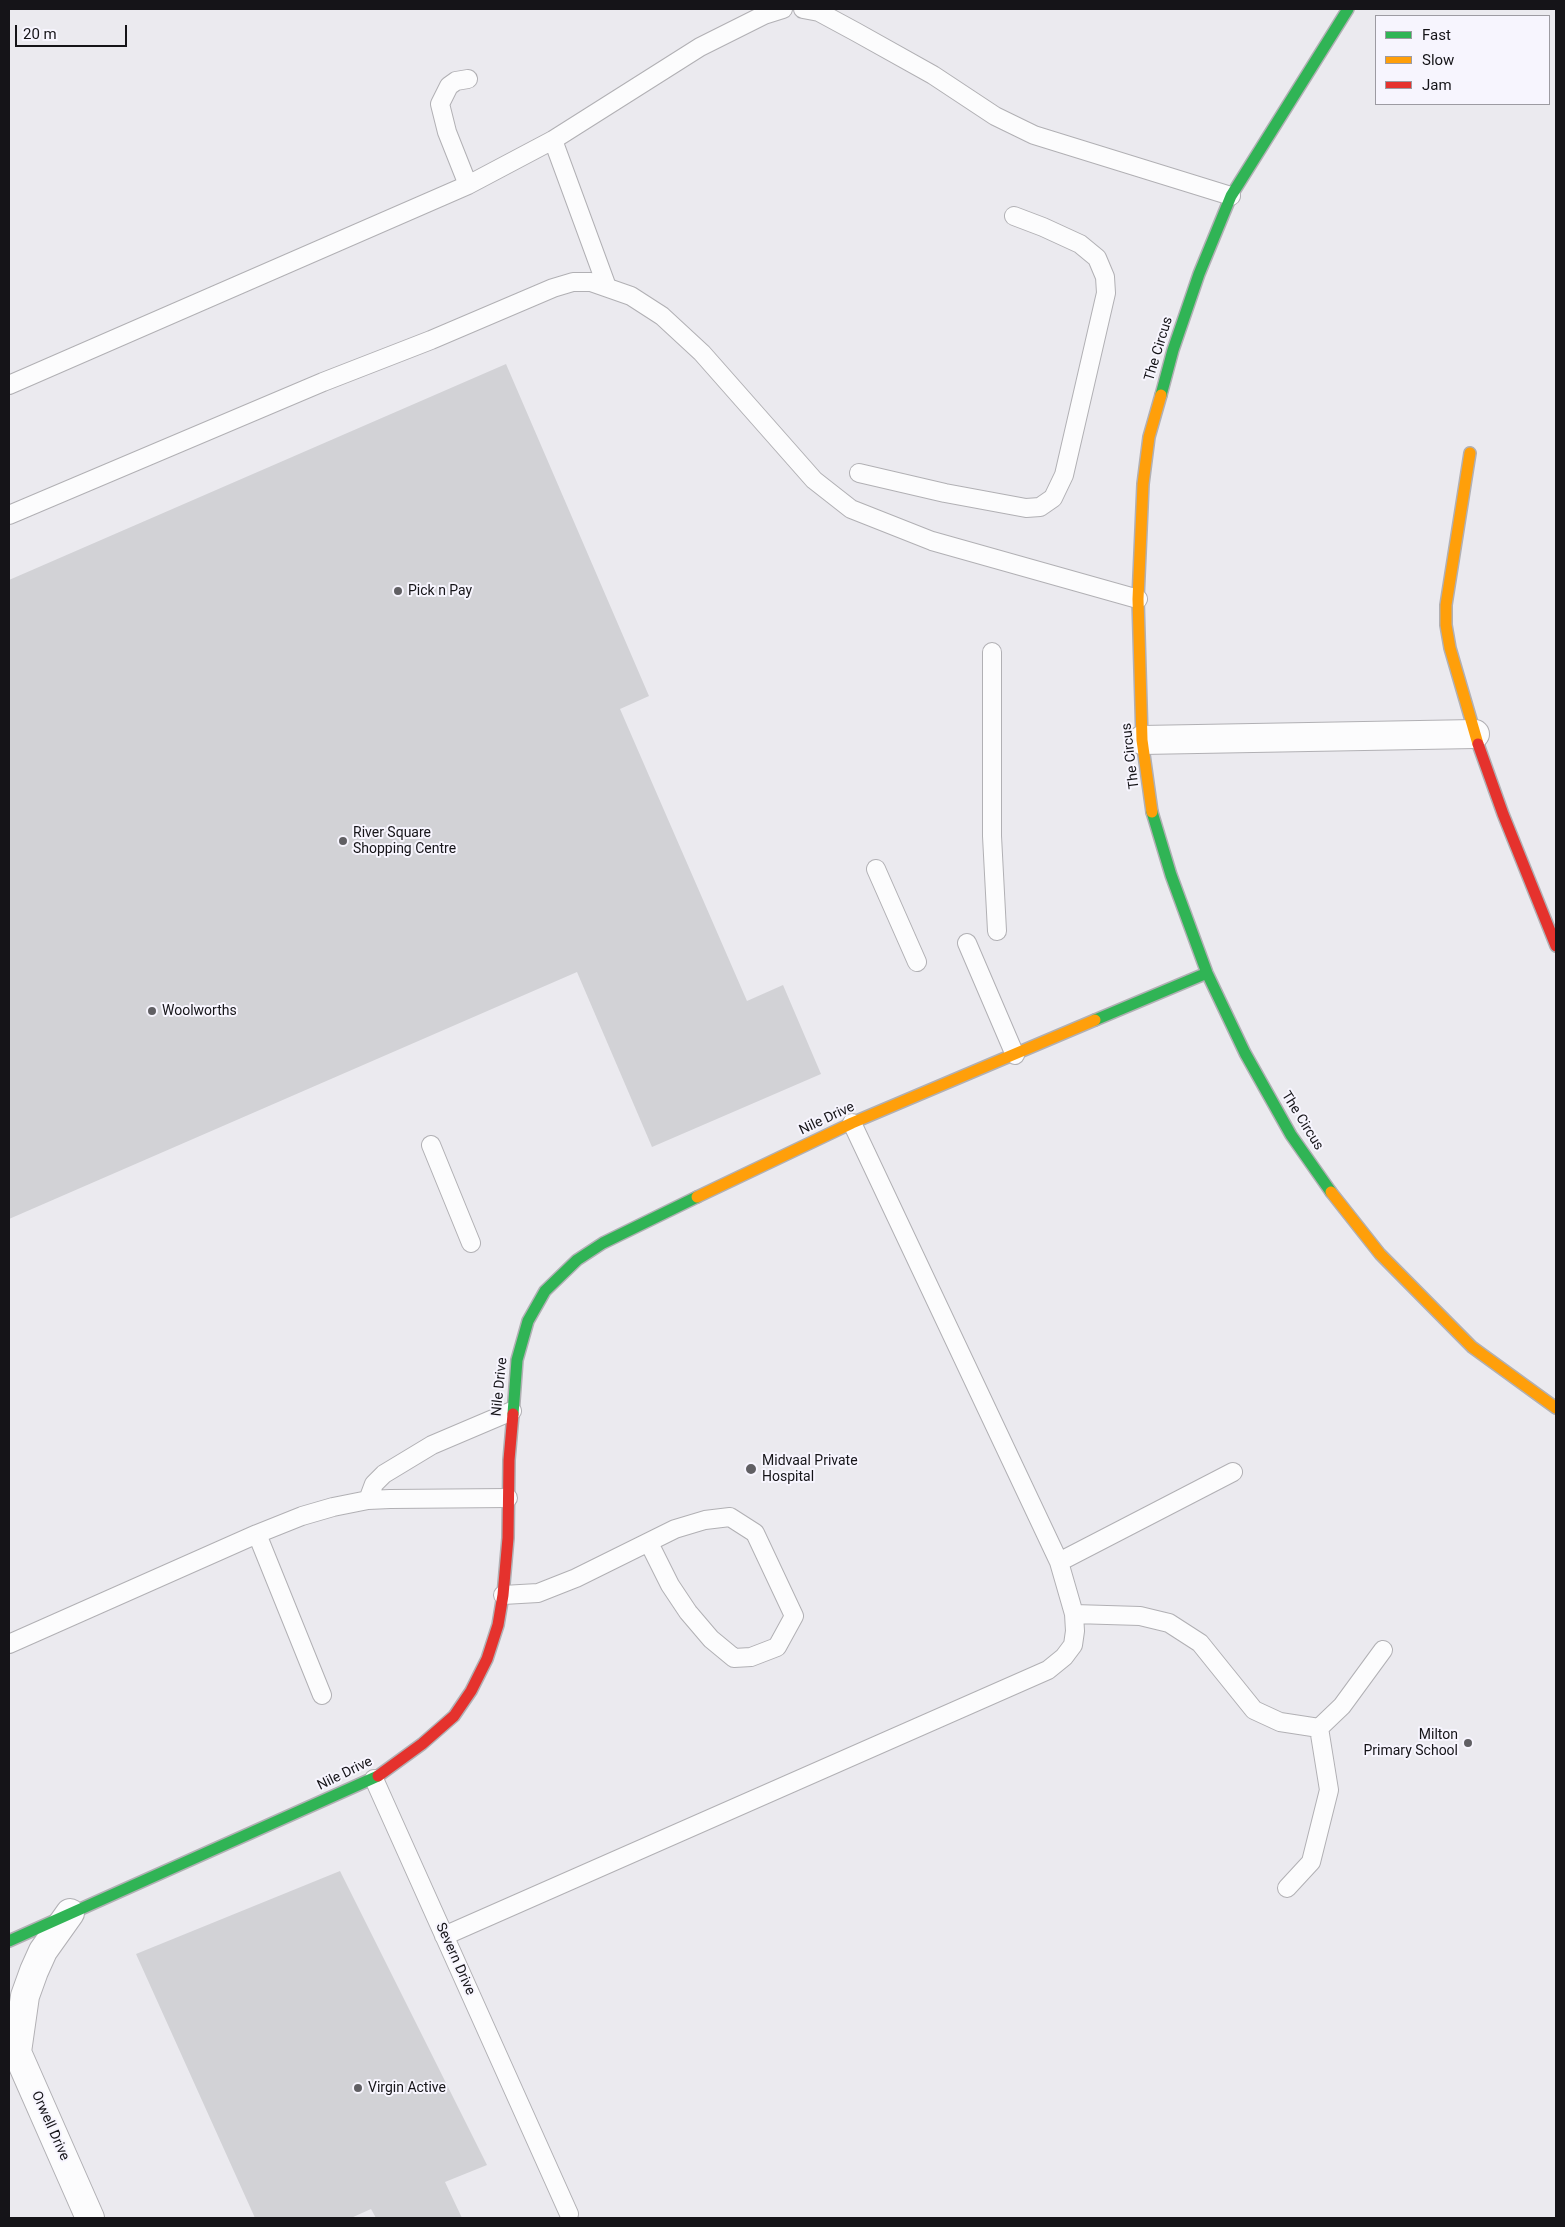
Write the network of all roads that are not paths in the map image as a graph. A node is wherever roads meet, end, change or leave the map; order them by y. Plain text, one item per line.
1 (783, 9) edge
2 (803, 9) edge
3 (1348, 9) edge
4 (468, 79) dead end
5 (553, 140) junction
6 (468, 185) junction
7 (1231, 196) junction
8 (1014, 216) dead end
9 (608, 287) junction
10 (9, 386) edge
11 (1470, 453) dead end
12 (859, 473) dead end
13 (9, 515) edge
14 (1138, 599) junction
15 (992, 652) dead end
16 (1475, 734) junction
17 (1142, 740) junction
18 (876, 869) dead end
19 (997, 931) dead end
20 (966, 943) dead end
21 (1556, 946) edge
22 (917, 962) dead end
23 (1207, 973) junction
24 (1015, 1055) junction
25 (852, 1123) junction
26 (431, 1144) dead end
27 (471, 1243) dead end
28 (1556, 1408) edge
29 (512, 1411) junction
30 (1233, 1472) dead end
31 (508, 1498) junction
32 (368, 1500) junction
33 (258, 1534) junction
34 (650, 1543) junction
35 (1060, 1562) junction
36 (503, 1595) junction
37 (1074, 1614) junction
38 (9, 1644) edge
39 (1383, 1650) dead end
40 (322, 1695) dead end
41 (1319, 1728) junction
42 (374, 1779) junction
43 (1287, 1888) dead end
44 (70, 1913) junction
45 (444, 1936) junction
46 (9, 1941) edge
47 (15, 2053) edge
48 (569, 2214) dead end
49 (90, 2218) edge

1 - 5 lane
2 - 7 lane
3 - 7 street, The Circus
4 - 6 lane
5 - 6 lane
5 - 9 lane
6 - 10 lane
7 - 14 street, The Circus
8 - 12 lane
9 - 13 lane
9 - 14 lane
11 - 16 street
14 - 17 street, The Circus
15 - 19 lane
16 - 17 street
16 - 21 street
17 - 23 street, The Circus
18 - 22 lane
20 - 24 lane
23 - 24 street, Nile Drive
23 - 28 street, The Circus
24 - 25 street, Nile Drive
25 - 29 street, Nile Drive
25 - 35 lane
26 - 27 lane
29 - 31 street, Nile Drive
29 - 32 lane
30 - 35 lane
31 - 32 lane
31 - 36 street, Nile Drive
32 - 33 lane
33 - 38 lane
33 - 40 lane
34 - 34 lane
34 - 36 lane
35 - 37 lane
36 - 42 street, Nile Drive
37 - 41 lane
37 - 45 lane
39 - 41 lane
41 - 43 lane
42 - 44 street, Nile Drive
42 - 45 lane, Severn Drive
44 - 46 street, Nile Drive
44 - 47 street
45 - 48 lane, Severn Drive
47 - 49 street, Orwell Drive

